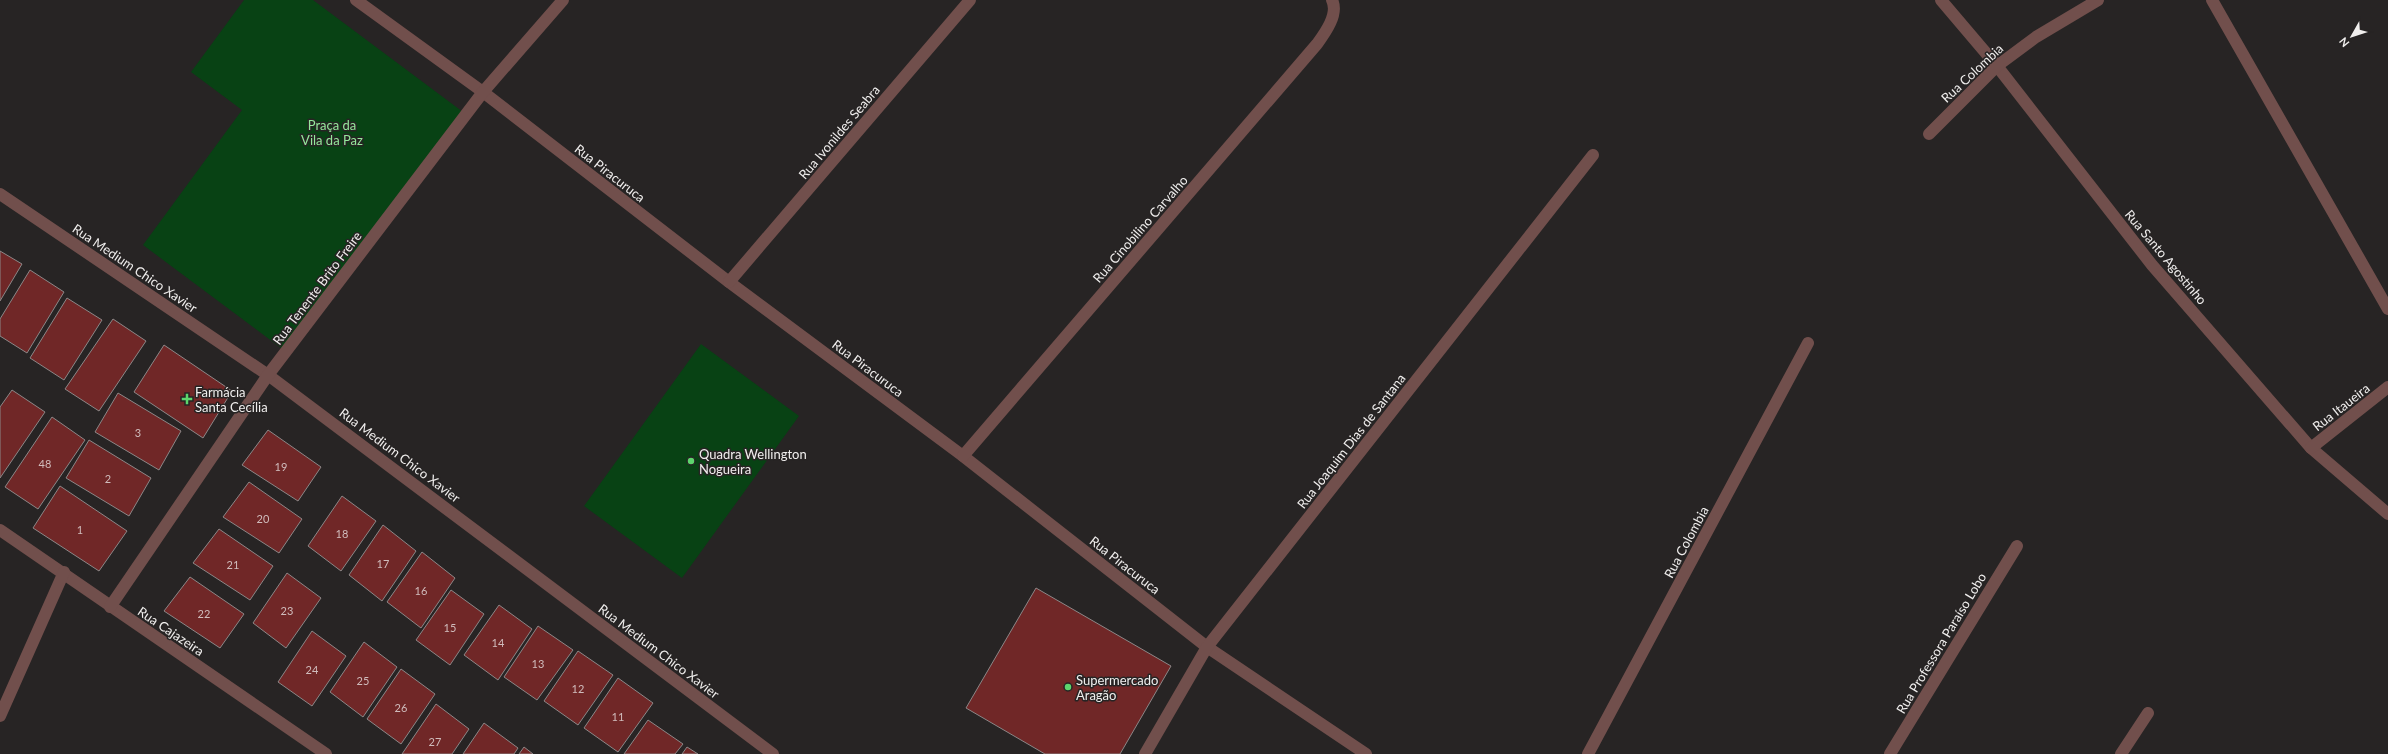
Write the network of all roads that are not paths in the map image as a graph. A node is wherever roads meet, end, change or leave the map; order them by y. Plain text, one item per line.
1 (356, 0) edge
2 (563, 0) edge
3 (970, 0) edge
4 (1332, 0) edge
5 (1941, 0) edge
6 (2098, 0) edge
7 (2212, 0) edge
8 (1997, 66) junction
9 (483, 92) junction
10 (1929, 134) dead end
11 (1593, 155) dead end
12 (0, 194) edge
13 (729, 282) junction
14 (2388, 309) edge
15 (1808, 343) dead end
16 (268, 375) junction
17 (2388, 387) edge
18 (2311, 448) junction
19 (963, 456) junction
20 (2388, 514) edge
21 (0, 530) edge
22 (2017, 546) dead end
23 (64, 572) junction
24 (110, 607) junction
25 (1207, 647) junction
26 (2148, 713) dead end
27 (0, 716) edge
28 (326, 754) edge
29 (772, 754) edge
30 (1145, 754) edge
31 (1366, 754) edge
32 (1588, 754) edge
33 (1890, 754) edge
34 (2121, 754) edge

1 - 9 street, Rua Piracuruca
2 - 9 street, Rua Tenente Brito Freire
3 - 13 street, Rua Ivonildes Seabra
4 - 19 street, Rua Cinobilino Carvalho
5 - 8 street, Rua Santo Agostinho
6 - 8 street, Rua Colombia
7 - 14 street
8 - 10 street, Rua Colombia
8 - 18 street, Rua Santo Agostinho
9 - 13 street, Rua Piracuruca
9 - 16 street, Rua Tenente Brito Freire
11 - 25 street, Rua Joaquim Dias de Santana
12 - 16 street, Rua Medium Chico Xavier
13 - 19 street, Rua Piracuruca
15 - 32 street, Rua Colombia
16 - 24 street, Rua Tenente Brito Freire
16 - 29 street, Rua Medium Chico Xavier
17 - 18 street, Rua Itaueira
18 - 20 street, Rua Santo Agostinho
19 - 25 street, Rua Piracuruca
21 - 23 street, Rua Cajazeira
22 - 33 street, Rua Professora Paraíso Lobo
23 - 24 street, Rua Cajazeira
23 - 27 street
24 - 28 street, Rua Cajazeira
25 - 30 street, Rua Joaquim Dias de Santana
25 - 31 street, Rua Piracuruca
26 - 34 street

